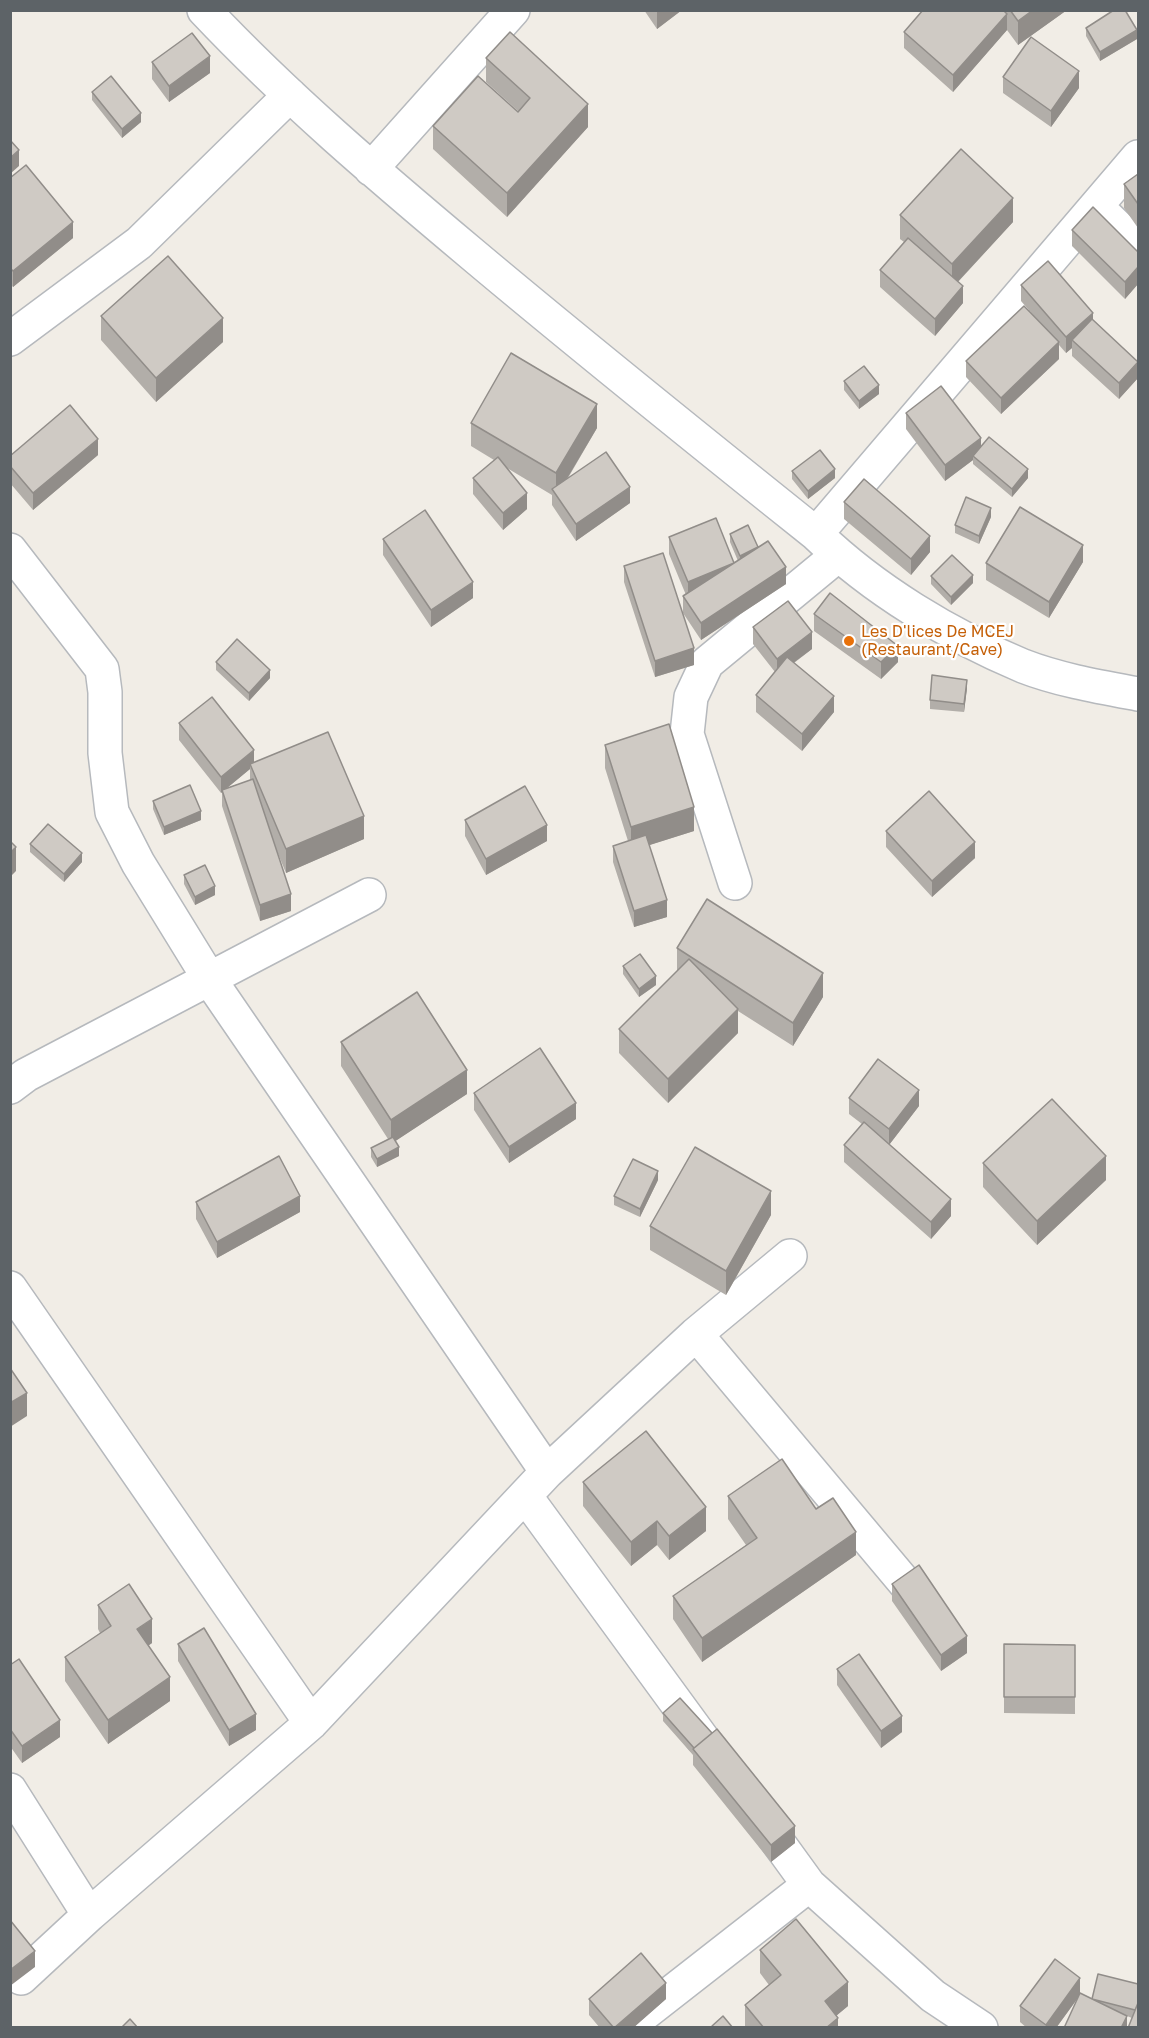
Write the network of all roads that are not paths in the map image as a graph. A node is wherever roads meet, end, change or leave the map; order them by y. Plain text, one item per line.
1 (204, 10) edge
2 (513, 10) edge
3 (290, 95) junction
4 (1138, 157) edge
5 (371, 169) junction
6 (1098, 208) junction
7 (1138, 247) edge
8 (10, 339) edge
9 (827, 544) junction
10 (10, 550) edge
11 (1138, 694) edge
12 (735, 883) dead end
13 (369, 895) dead end
14 (210, 980) junction
15 (10, 1087) edge
16 (790, 1256) dead end
17 (10, 1288) edge
18 (696, 1334) junction
19 (547, 1472) junction
20 (526, 1497) junction
21 (915, 1595) edge
22 (311, 1724) junction
23 (719, 1762) edge
24 (10, 1790) edge
25 (740, 1790) edge
26 (809, 1885) junction
27 (88, 1915) junction
28 (21, 1978) edge
29 (626, 2028) edge
30 (981, 2028) edge

1 - 3 street
2 - 5 street
3 - 5 street
3 - 8 street
4 - 6 street
5 - 9 street
6 - 7 street
6 - 9 street
9 - 11 street
9 - 12 street
10 - 14 street
13 - 14 street
14 - 15 street
14 - 19 street
16 - 18 street
17 - 22 street
18 - 19 street
18 - 21 street
19 - 20 street
20 - 22 street
20 - 23 street
22 - 27 street
24 - 27 street
25 - 26 street
26 - 29 street
26 - 30 street
27 - 28 street

